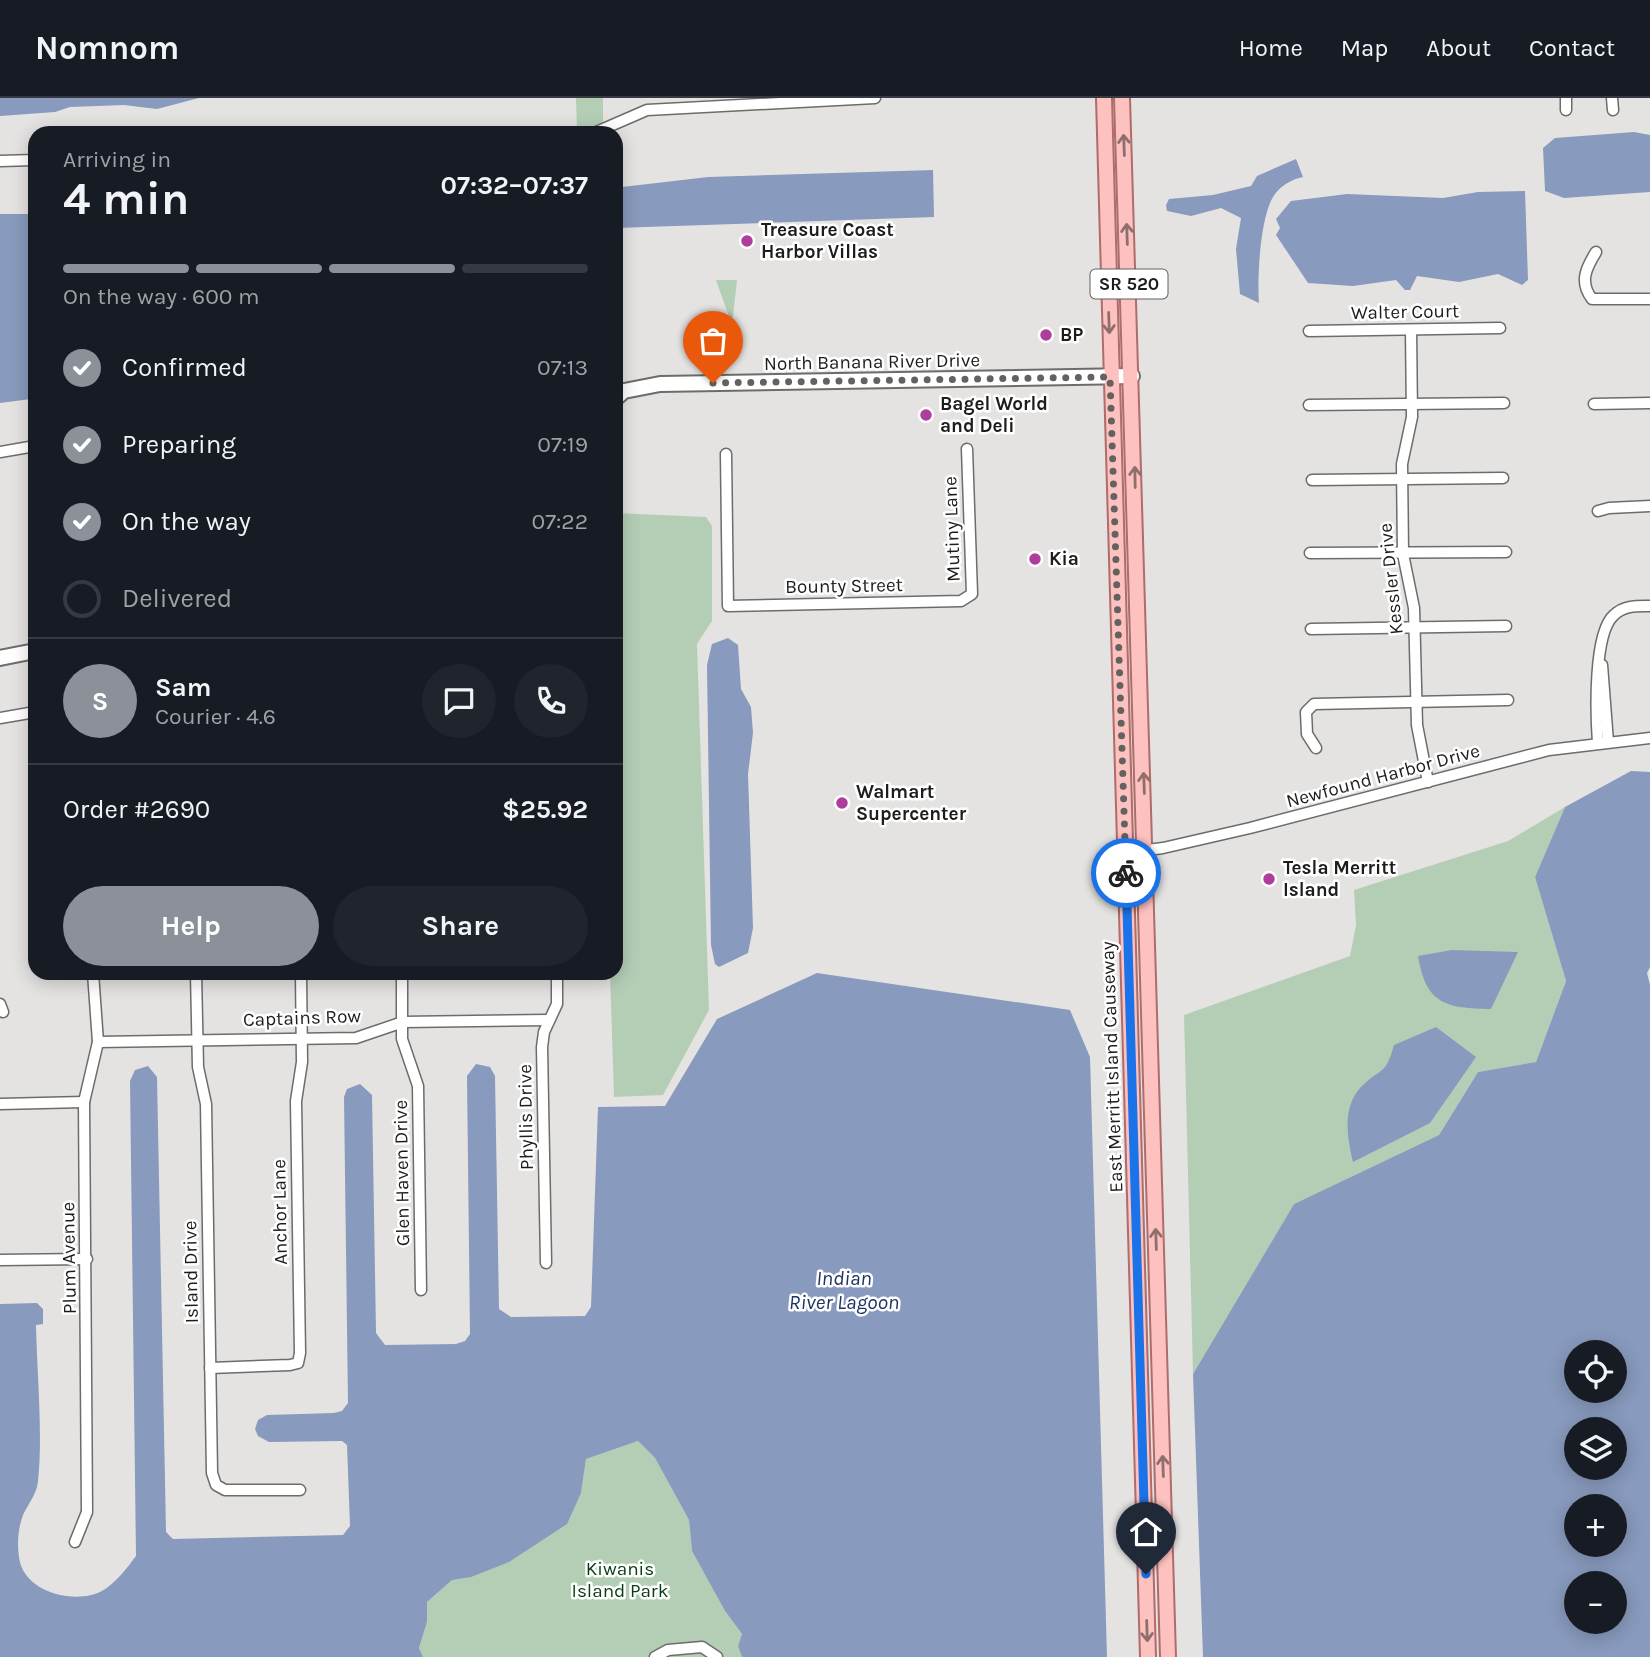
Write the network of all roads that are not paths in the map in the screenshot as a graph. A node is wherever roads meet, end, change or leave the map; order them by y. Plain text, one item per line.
1 (874, 98) edge
2 (1104, 98) edge
3 (1122, 98) edge
4 (1566, 98) edge
5 (1612, 98) edge
6 (1566, 110) dead end
7 (1613, 110) dead end
8 (610, 126) edge
9 (28, 160) edge
10 (0, 161) edge
11 (1596, 252) dead end
12 (1650, 299) edge
13 (1500, 328) dead end
14 (1410, 330) junction
15 (1309, 331) dead end
16 (1132, 376) junction
17 (1110, 377) junction
18 (623, 391) edge
19 (1504, 403) dead end
20 (1650, 403) edge
21 (1594, 404) dead end
22 (1310, 405) dead end
23 (1412, 405) junction
24 (28, 447) edge
25 (967, 449) dead end
26 (0, 452) edge
27 (726, 454) dead end
28 (1503, 478) dead end
29 (1401, 479) junction
30 (1312, 480) dead end
31 (1650, 506) edge
32 (1598, 511) dead end
33 (1310, 552) dead end
34 (1506, 552) dead end
35 (1403, 554) junction
36 (961, 601) joint
37 (1650, 606) edge
38 (1506, 626) dead end
39 (1416, 628) junction
40 (1311, 629) dead end
41 (28, 652) edge
42 (0, 657) edge
43 (1508, 700) dead end
44 (1416, 702) junction
45 (28, 713) edge
46 (0, 718) edge
47 (1650, 737) edge
48 (1603, 743) junction
49 (1316, 748) dead end
50 (1428, 782) junction
51 (1146, 851) junction
52 (1125, 853) junction
53 (93, 980) edge
54 (196, 980) edge
55 (301, 980) edge
56 (402, 980) edge
57 (557, 980) edge
58 (549, 1020) junction
59 (403, 1022) junction
60 (302, 1037) junction
61 (197, 1039) junction
62 (97, 1042) junction
63 (84, 1102) junction
64 (0, 1104) edge
65 (87, 1259) junction
66 (0, 1260) edge
67 (546, 1264) dead end
68 (421, 1290) dead end
69 (210, 1368) junction
70 (300, 1490) dead end
71 (75, 1542) dead end
72 (655, 1657) edge
73 (717, 1657) edge
74 (1148, 1657) edge
75 (1168, 1657) edge

1 - 8 street
2 -> 17 main road, East Merritt Island Causeway / SR 520
16 -> 3 main road, East Merritt Island Causeway / SR 520
4 - 6 street
5 - 7 street
9 - 10 street
11 - 12 street
13 - 14 street, Walter Court
14 - 15 street, Walter Court
14 - 23 street, Kessler Drive
16 - 17 street, North Banana River Drive
51 -> 16 main road, East Merritt Island Causeway / SR 520
17 - 18 street, North Banana River Drive
17 - 52 main road, East Merritt Island Causeway / SR 520
19 - 23 street
20 - 21 street
22 - 23 street
23 - 29 street, Kessler Drive
24 - 26 street
25 - 36 street, Mutiny Lane
27 - 36 street, Bounty Street
28 - 29 street
29 - 30 street
29 - 35 street, Kessler Drive
31 - 32 street
33 - 35 street
34 - 35 street
35 - 39 street, Kessler Drive
37 - 48 street
38 - 39 street
39 - 40 street
39 - 44 street, Kessler Drive
41 - 42 street
43 - 44 street
44 - 49 street
44 - 50 street, Kessler Drive
45 - 46 street
47 - 48 street, Newfound Harbor Drive
48 - 50 street, Newfound Harbor Drive
50 - 51 street, Newfound Harbor Drive
51 - 52 street, Newfound Harbor Drive
75 -> 51 main road, East Merritt Island Causeway / SR 520
52 -> 74 main road, East Merritt Island Causeway / SR 520
53 - 62 street, Plum Avenue
54 - 61 street, Island Drive
55 - 60 street, Anchor Lane
56 - 59 street, Glen Haven Drive
57 - 58 street, Phyllis Drive
58 - 59 street, Captains Row
58 - 67 street, Phyllis Drive
59 - 60 street, Captains Row
59 - 68 street, Glen Haven Drive
60 - 61 street, Captains Row
60 - 69 street, Anchor Lane
61 - 62 street, Captains Row
61 - 69 street, Island Drive
62 - 63 street, Plum Avenue
63 - 64 street
63 - 65 street, Plum Avenue
65 - 66 street
65 - 71 street, Plum Avenue
69 - 70 street, Island Drive
72 - 73 street

